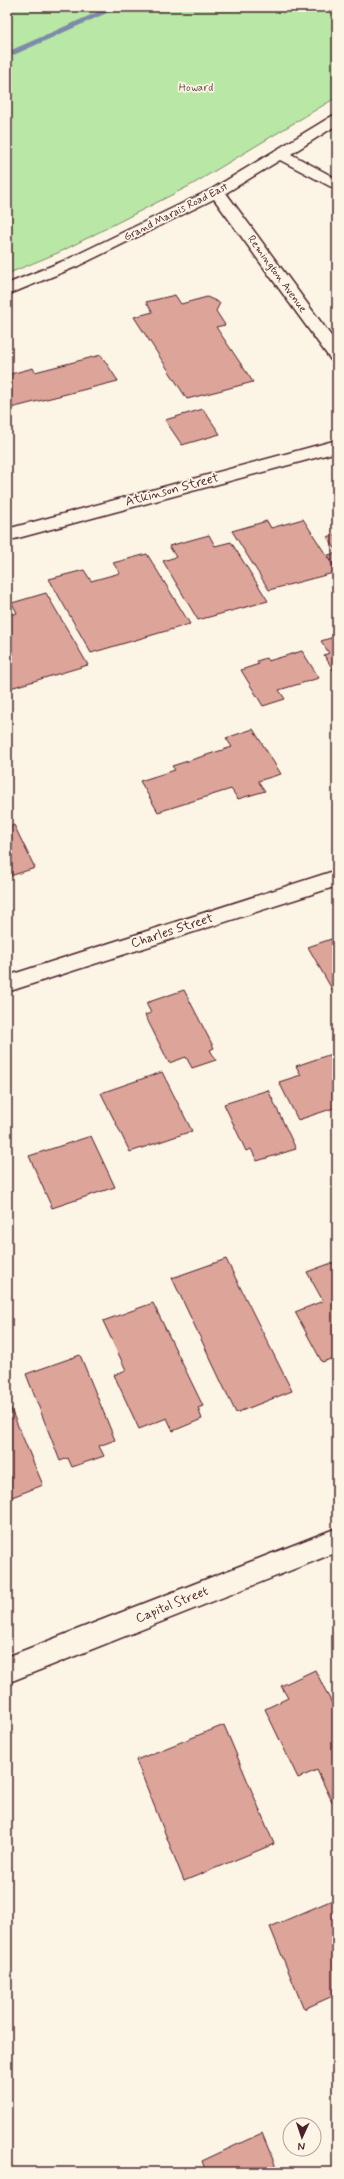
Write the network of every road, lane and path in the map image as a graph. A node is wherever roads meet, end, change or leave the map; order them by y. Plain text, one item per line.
1 (337, 119) edge
2 (280, 154) junction
3 (337, 185) edge
4 (217, 192) junction
5 (7, 290) edge
6 (337, 356) edge
7 (337, 446) edge
8 (7, 535) edge
9 (337, 878) edge
10 (7, 984) edge
11 (337, 1540) edge
12 (7, 1670) edge

1 - 2 street, Grand Marais Road East
2 - 3 street
2 - 4 street, Grand Marais Road East
4 - 5 street, Grand Marais Road East
4 - 6 street, Remington Avenue
7 - 8 street, Atkinson Street
9 - 10 street, Charles Street
11 - 12 street, Capitol Street

